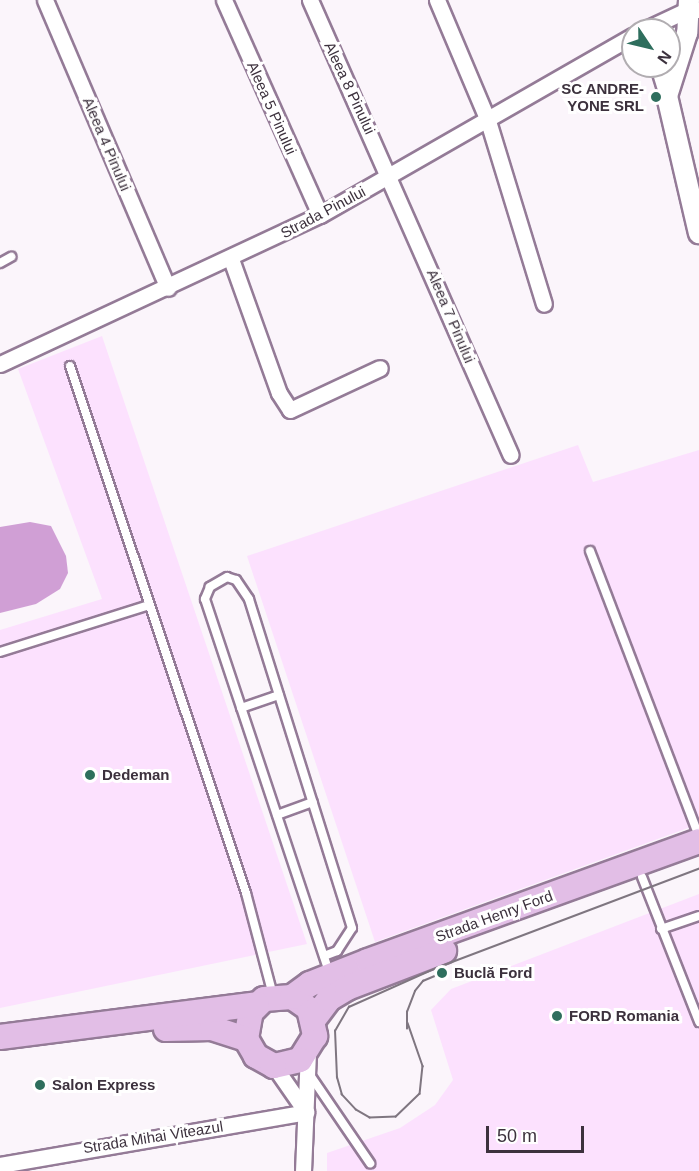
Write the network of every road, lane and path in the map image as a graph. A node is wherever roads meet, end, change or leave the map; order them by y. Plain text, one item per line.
1 (45, 0) edge
2 (224, 0) edge
3 (310, 0) edge
4 (437, 0) edge
5 (693, 6) edge
6 (668, 18) edge
7 (621, 43) edge
8 (662, 78) edge
9 (667, 96) junction
10 (488, 121) junction
11 (391, 177) junction
12 (321, 215) junction
13 (699, 233) edge
14 (11, 257) dead end
15 (231, 259) junction
16 (0, 263) edge
17 (168, 288) junction
18 (544, 304) dead end
19 (2, 359) edge
20 (70, 366) dead end
21 (380, 368) dead end
22 (511, 455) dead end
23 (590, 551) dead end
24 (149, 605) junction
25 (0, 652) edge
26 (279, 695) junction
27 (241, 708) junction
28 (313, 802) junction
29 (277, 815) junction
30 (699, 836) edge
31 (699, 842) edge
32 (699, 856) edge
33 (642, 877) junction
34 (699, 916) edge
35 (661, 929) junction
36 (327, 966) junction
37 (274, 999) junction
38 (698, 1018) edge
39 (314, 1019) junction
40 (5, 1035) edge
41 (246, 1039) junction
42 (0, 1052) edge
43 (308, 1062) junction
44 (274, 1065) junction
45 (306, 1112) junction
46 (370, 1163) dead end
47 (0, 1165) edge
48 (303, 1171) edge

1 - 17 street, Aleea 4 Pinului
2 - 12 street, Aleea 5 Pinului
3 - 11 street, Aleea 8 Pinului
4 - 10 street
5 - 6 street
5 - 9 street
7 - 10 street, Strada Pinului
8 - 9 street
9 - 13 street
10 - 11 street, Strada Pinului
10 - 18 street
11 - 12 street, Strada Pinului
11 - 22 street, Aleea 7 Pinului
12 - 15 street, Strada Pinului
14 - 16 lane
15 - 17 street, Strada Pinului
15 - 21 street
17 - 19 street, Strada Pinului
20 - 24 lane
23 - 30 lane
24 - 25 lane
24 - 37 lane
26 - 27 lane
26 - 27 lane
26 - 28 lane
27 - 29 lane
28 - 29 lane
28 - 36 lane
29 - 36 lane
31 - 36 main road, Strada Henry Ford
32 - 33 main road, Strada Henry Ford
33 - 35 lane
33 - 39 main road, Strada Henry Ford
34 - 35 lane
35 - 38 lane
36 - 37 main road, Strada Henry Ford
37 - 39 main road
37 - 40 main road, Strada Henry Ford
37 - 41 main road
39 - 43 main road
41 - 42 main road
41 - 44 main road
43 - 44 main road
43 - 45 street
43 - 46 lane
44 - 45 street
45 - 47 street, Strada Mihai Viteazul
45 - 48 street

